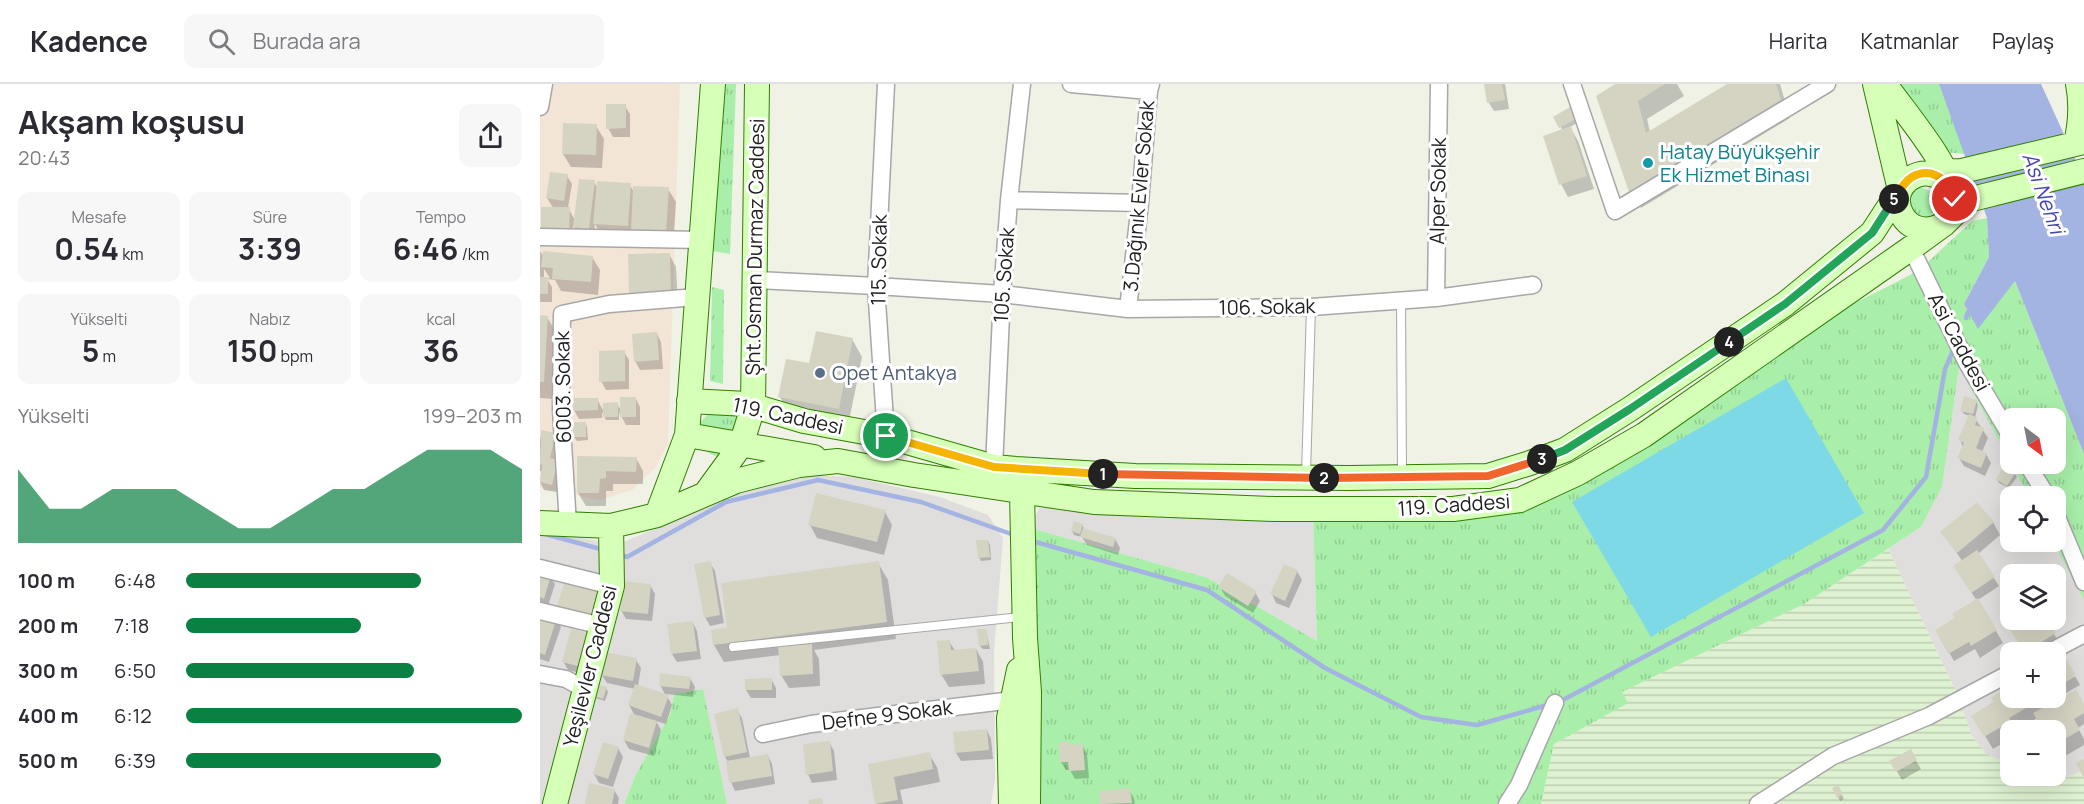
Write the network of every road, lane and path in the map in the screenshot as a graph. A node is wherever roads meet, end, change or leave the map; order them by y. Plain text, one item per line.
1 (544, 84) edge
2 (713, 84) edge
3 (757, 84) edge
4 (885, 84) edge
5 (1022, 84) edge
6 (1071, 84) edge
7 (1439, 84) edge
8 (1827, 84) edge
9 (1875, 84) edge
10 (1885, 84) edge
11 (2078, 84) edge
12 (1575, 85) edge
13 (1150, 88) edge
14 (540, 107) edge
15 (2080, 142) edge
16 (2084, 171) edge
17 (1950, 181) junction
18 (1900, 190) junction
19 (1009, 200) junction
20 (1140, 203) junction
21 (1944, 224) junction
22 (540, 237) edge
23 (701, 240) junction
24 (1911, 248) junction
25 (755, 280) junction
26 (1533, 285) dead end
27 (876, 286) junction
28 (1002, 294) junction
29 (697, 297) junction
30 (1436, 298) junction
31 (1401, 300) junction
32 (1311, 307) junction
33 (1128, 309) junction
34 (689, 401) junction
35 (753, 407) junction
36 (2000, 418) edge
37 (687, 435) junction
38 (886, 436) junction
39 (741, 445) junction
40 (838, 461) junction
41 (994, 467) junction
42 (1306, 478) junction
43 (1402, 478) junction
44 (1022, 491) junction
45 (704, 495) junction
46 (657, 515) junction
47 (540, 523) edge
48 (568, 525) junction
49 (612, 534) junction
50 (2066, 539) edge
51 (540, 568) edge
52 (612, 577) junction
53 (2084, 582) edge
54 (540, 611) edge
55 (602, 626) junction
56 (1025, 627) junction
57 (2084, 634) edge
58 (2066, 644) edge
59 (733, 646) dead end
60 (540, 674) edge
61 (2000, 678) edge
62 (584, 689) junction
63 (1013, 700) junction
64 (1555, 703) dead end
65 (763, 734) dead end
66 (555, 804) edge
67 (1011, 804) edge
68 (1028, 804) edge
69 (1507, 804) edge
70 (1758, 804) edge

1 - 14 street
2 - 23 street
3 - 25 street, Şht.Osman Durmaz Caddesi
4 - 27 street, 115. Sokak
5 - 19 street, 105. Sokak
6 - 13 street
7 - 30 street, Alper Sokak
8 - 12 street
9 - 18 street
10 - 17 street
11 - 15 street
13 - 20 street, 3.Dağınık Evler Sokak
15 - 17 street
16 - 17 street
17 - 18 street
17 - 21 street, 119. Caddesi
18 - 21 street
18 - 43 street, 119. Caddesi
19 - 20 street
19 - 28 street, 105. Sokak
20 - 33 street, 3.Dağınık Evler Sokak
21 - 24 street, 119. Caddesi
22 - 23 street
23 - 29 street
24 - 36 street, Asi Caddesi
24 - 44 street, 119. Caddesi
25 - 27 street, 106. Sokak
25 - 35 street, Şht.Osman Durmaz Caddesi
26 - 30 street, 106. Sokak
27 - 28 street, 106. Sokak
27 - 38 street, 115. Sokak
28 - 33 street, 106. Sokak
28 - 41 street, 105. Sokak
29 - 34 street
29 - 48 street, 6003. Sokak
30 - 31 street, 106. Sokak
31 - 32 street, 106. Sokak
31 - 43 lane
32 - 33 street, 106. Sokak
32 - 42 lane
34 - 35 street, 119. Caddesi
34 - 37 street
35 - 38 street, 119. Caddesi
35 - 39 street, Şht.Osman Durmaz Caddesi
37 - 39 street, 119. Caddesi
37 - 46 street
38 - 41 street, 119. Caddesi
39 - 40 street, 119. Caddesi
39 - 45 street, Şht.Osman Durmaz Caddesi
40 - 44 street, 119. Caddesi
40 - 45 street, 119. Caddesi
41 - 42 street, 119. Caddesi
42 - 43 street, 119. Caddesi
44 - 56 street
45 - 46 street, 119. Caddesi
46 - 49 street, 119. Caddesi
47 - 48 street, 119. Caddesi
48 - 49 street, 119. Caddesi
49 - 52 street, Yeşilevler Caddesi
50 - 53 street
51 - 52 street
52 - 55 street, Yeşilevler Caddesi
54 - 55 street
55 - 62 street, Yeşilevler Caddesi
56 - 59 lane
56 - 63 street
56 - 68 street
57 - 58 street
60 - 62 street
61 - 70 street
62 - 66 street, Yeşilevler Caddesi
63 - 65 street, Defne 9 Sokak
63 - 67 street
64 - 69 street

